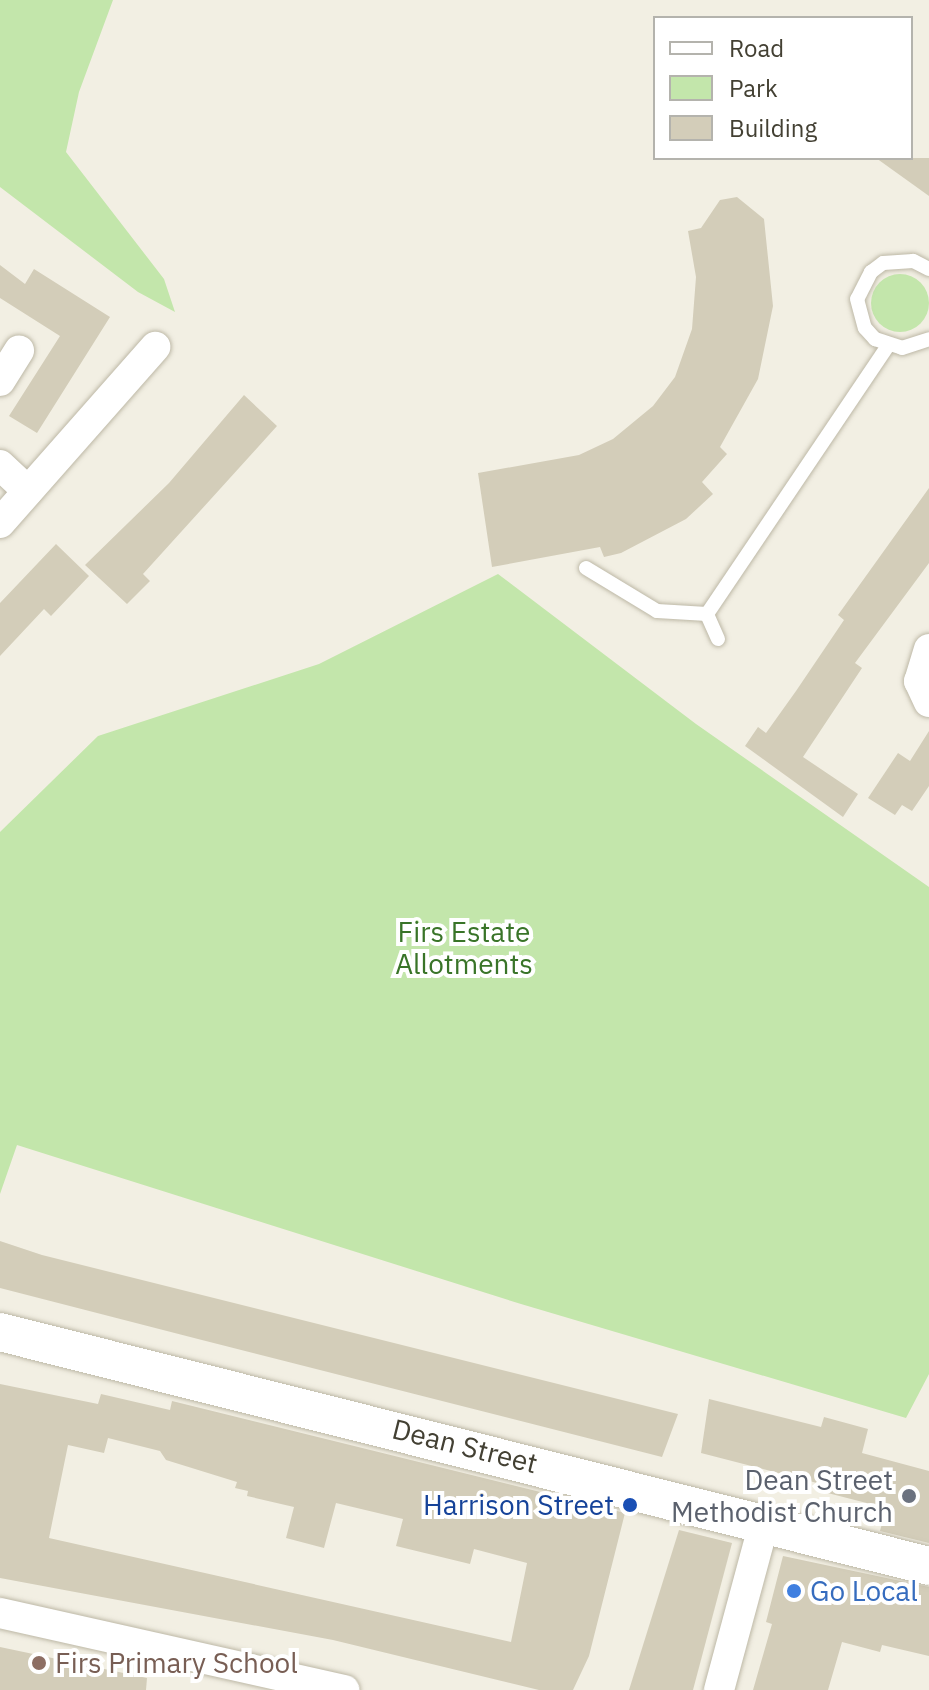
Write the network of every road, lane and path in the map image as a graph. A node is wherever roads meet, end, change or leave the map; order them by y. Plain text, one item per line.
1 (929, 269) edge
2 (929, 339) edge
3 (888, 346) junction
4 (155, 347) dead end
5 (19, 351) dead end
6 (0, 381) edge
7 (0, 465) edge
8 (28, 491) junction
9 (0, 523) edge
10 (586, 568) dead end
11 (707, 614) junction
12 (718, 639) dead end
13 (929, 649) edge
14 (929, 702) edge
15 (0, 1332) edge
16 (764, 1523) junction
17 (929, 1566) edge
18 (0, 1613) edge
19 (345, 1690) edge
20 (719, 1690) edge

1 - 3 lane
2 - 3 lane
3 - 11 lane
4 - 8 street
5 - 6 street
7 - 8 street
8 - 9 street
10 - 11 lane
11 - 12 lane
13 - 14 street
15 - 16 street, Dean Street
16 - 17 street, Dean Street
16 - 20 street
18 - 19 street

